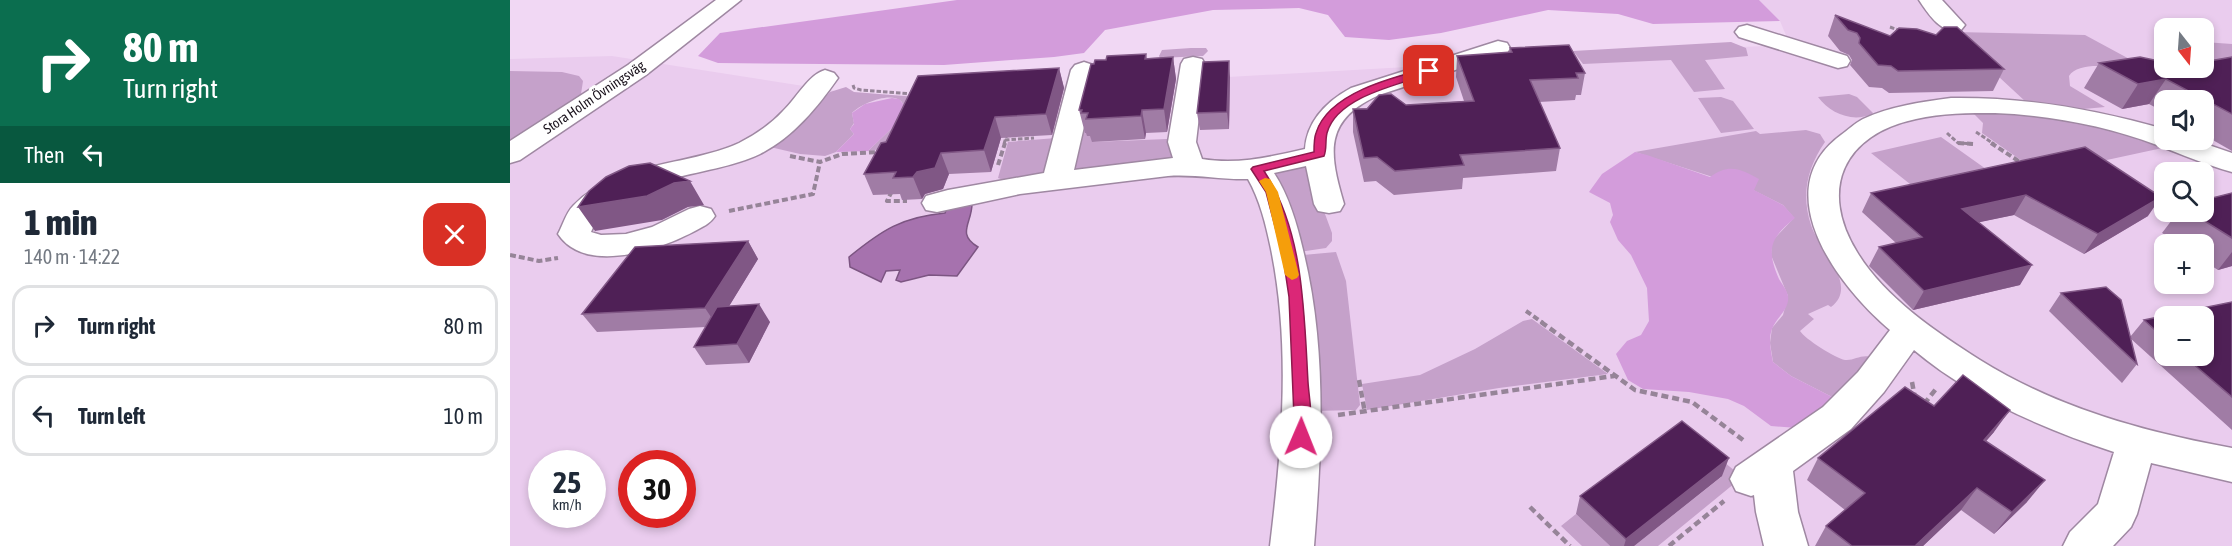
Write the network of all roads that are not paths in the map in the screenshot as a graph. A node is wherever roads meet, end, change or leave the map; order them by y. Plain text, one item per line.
1 (730, 0) edge
2 (1930, 0) edge
3 (1953, 25) edge
4 (1747, 32) dead end
5 (1498, 48) dead end
6 (1838, 61) dead end
7 (1193, 64) dead end
8 (1084, 70) dead end
9 (825, 78) dead end
10 (2154, 135) edge
11 (2196, 150) edge
12 (510, 154) edge
13 (1319, 154) junction
14 (2232, 163) edge
15 (1191, 165) junction
16 (1257, 169) junction
17 (1057, 180) junction
18 (937, 203) road end
19 (1329, 204) dead end
20 (700, 216) road end
21 (1910, 329) junction
22 (2136, 444) junction
23 (2232, 465) edge
24 (1292, 546) edge
25 (1786, 546) edge
26 (2085, 546) edge

1 - 12 street, Stora Holm Övningsväg
2 - 3 street
4 - 6 street
5 - 13 street
7 - 15 street
8 - 17 street
9 - 20 street
10 - 21 street
11 - 14 street
13 - 16 street
13 - 19 street
15 - 16 street
15 - 17 street
16 - 24 street
17 - 18 street
21 - 22 street
21 - 25 street
22 - 23 street
22 - 26 street

